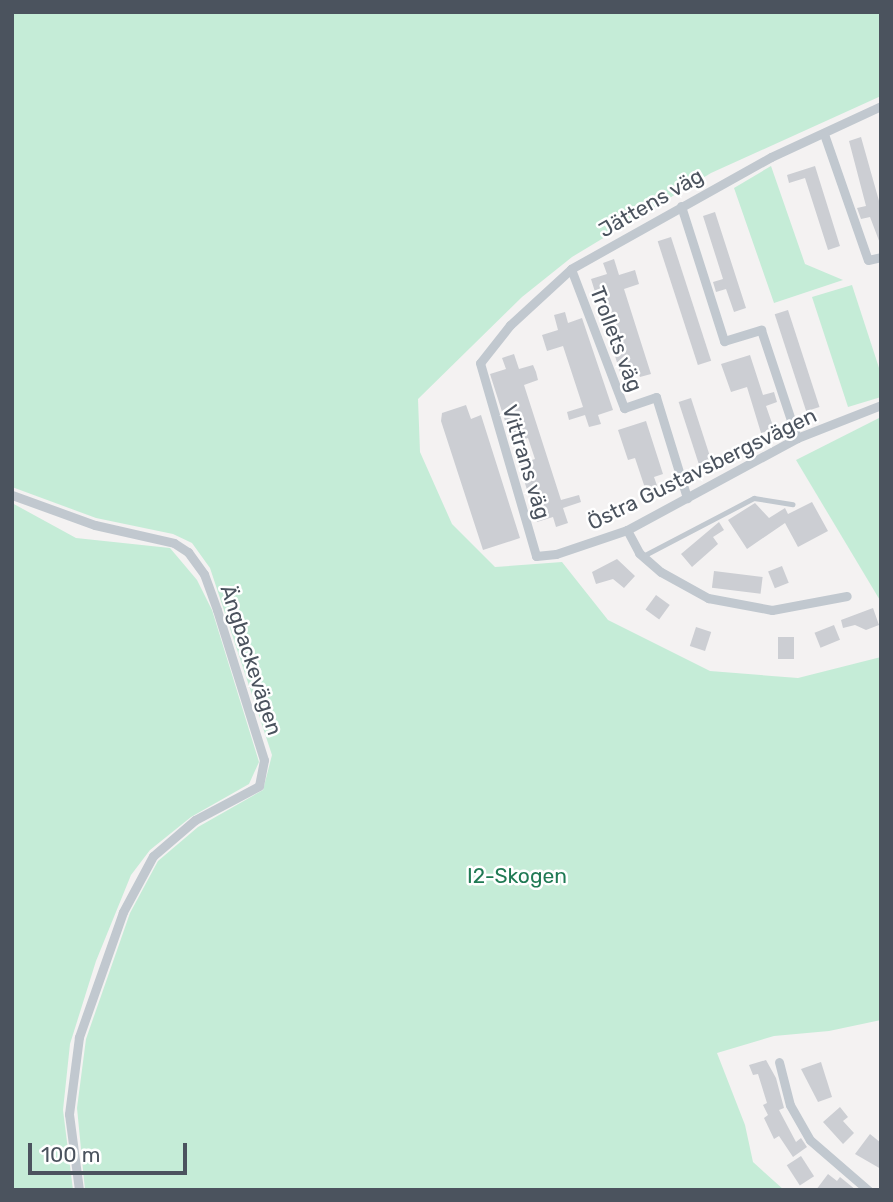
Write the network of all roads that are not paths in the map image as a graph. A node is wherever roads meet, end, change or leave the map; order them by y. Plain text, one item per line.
1 (881, 106) edge
2 (824, 134) junction
3 (681, 205) junction
4 (881, 257) edge
5 (571, 269) junction
6 (482, 378) joint
7 (881, 405) edge
8 (797, 438) junction
9 (12, 495) edge
10 (687, 498) junction
11 (793, 504) dead end
12 (627, 530) junction
13 (536, 556) joint
14 (642, 556) junction
15 (847, 596) dead end
16 (779, 1062) dead end
17 (79, 1190) edge
18 (868, 1190) edge

1 - 2 street, Jättens väg
2 - 3 street, Jättens väg
2 - 4 street
3 - 5 street, Jättens väg
3 - 8 street
5 - 6 street, Jättens väg
5 - 10 street, Trollets väg
6 - 13 street, Vittrans väg
7 - 8 street, Östra Gustavsbergsvägen
8 - 10 street, Östra Gustavsbergsvägen
9 - 17 street, Ängbackevägen
10 - 12 street, Östra Gustavsbergsvägen
11 - 14 lane
12 - 13 street, Östra Gustavsbergsvägen
12 - 14 street
14 - 15 street
16 - 18 street

